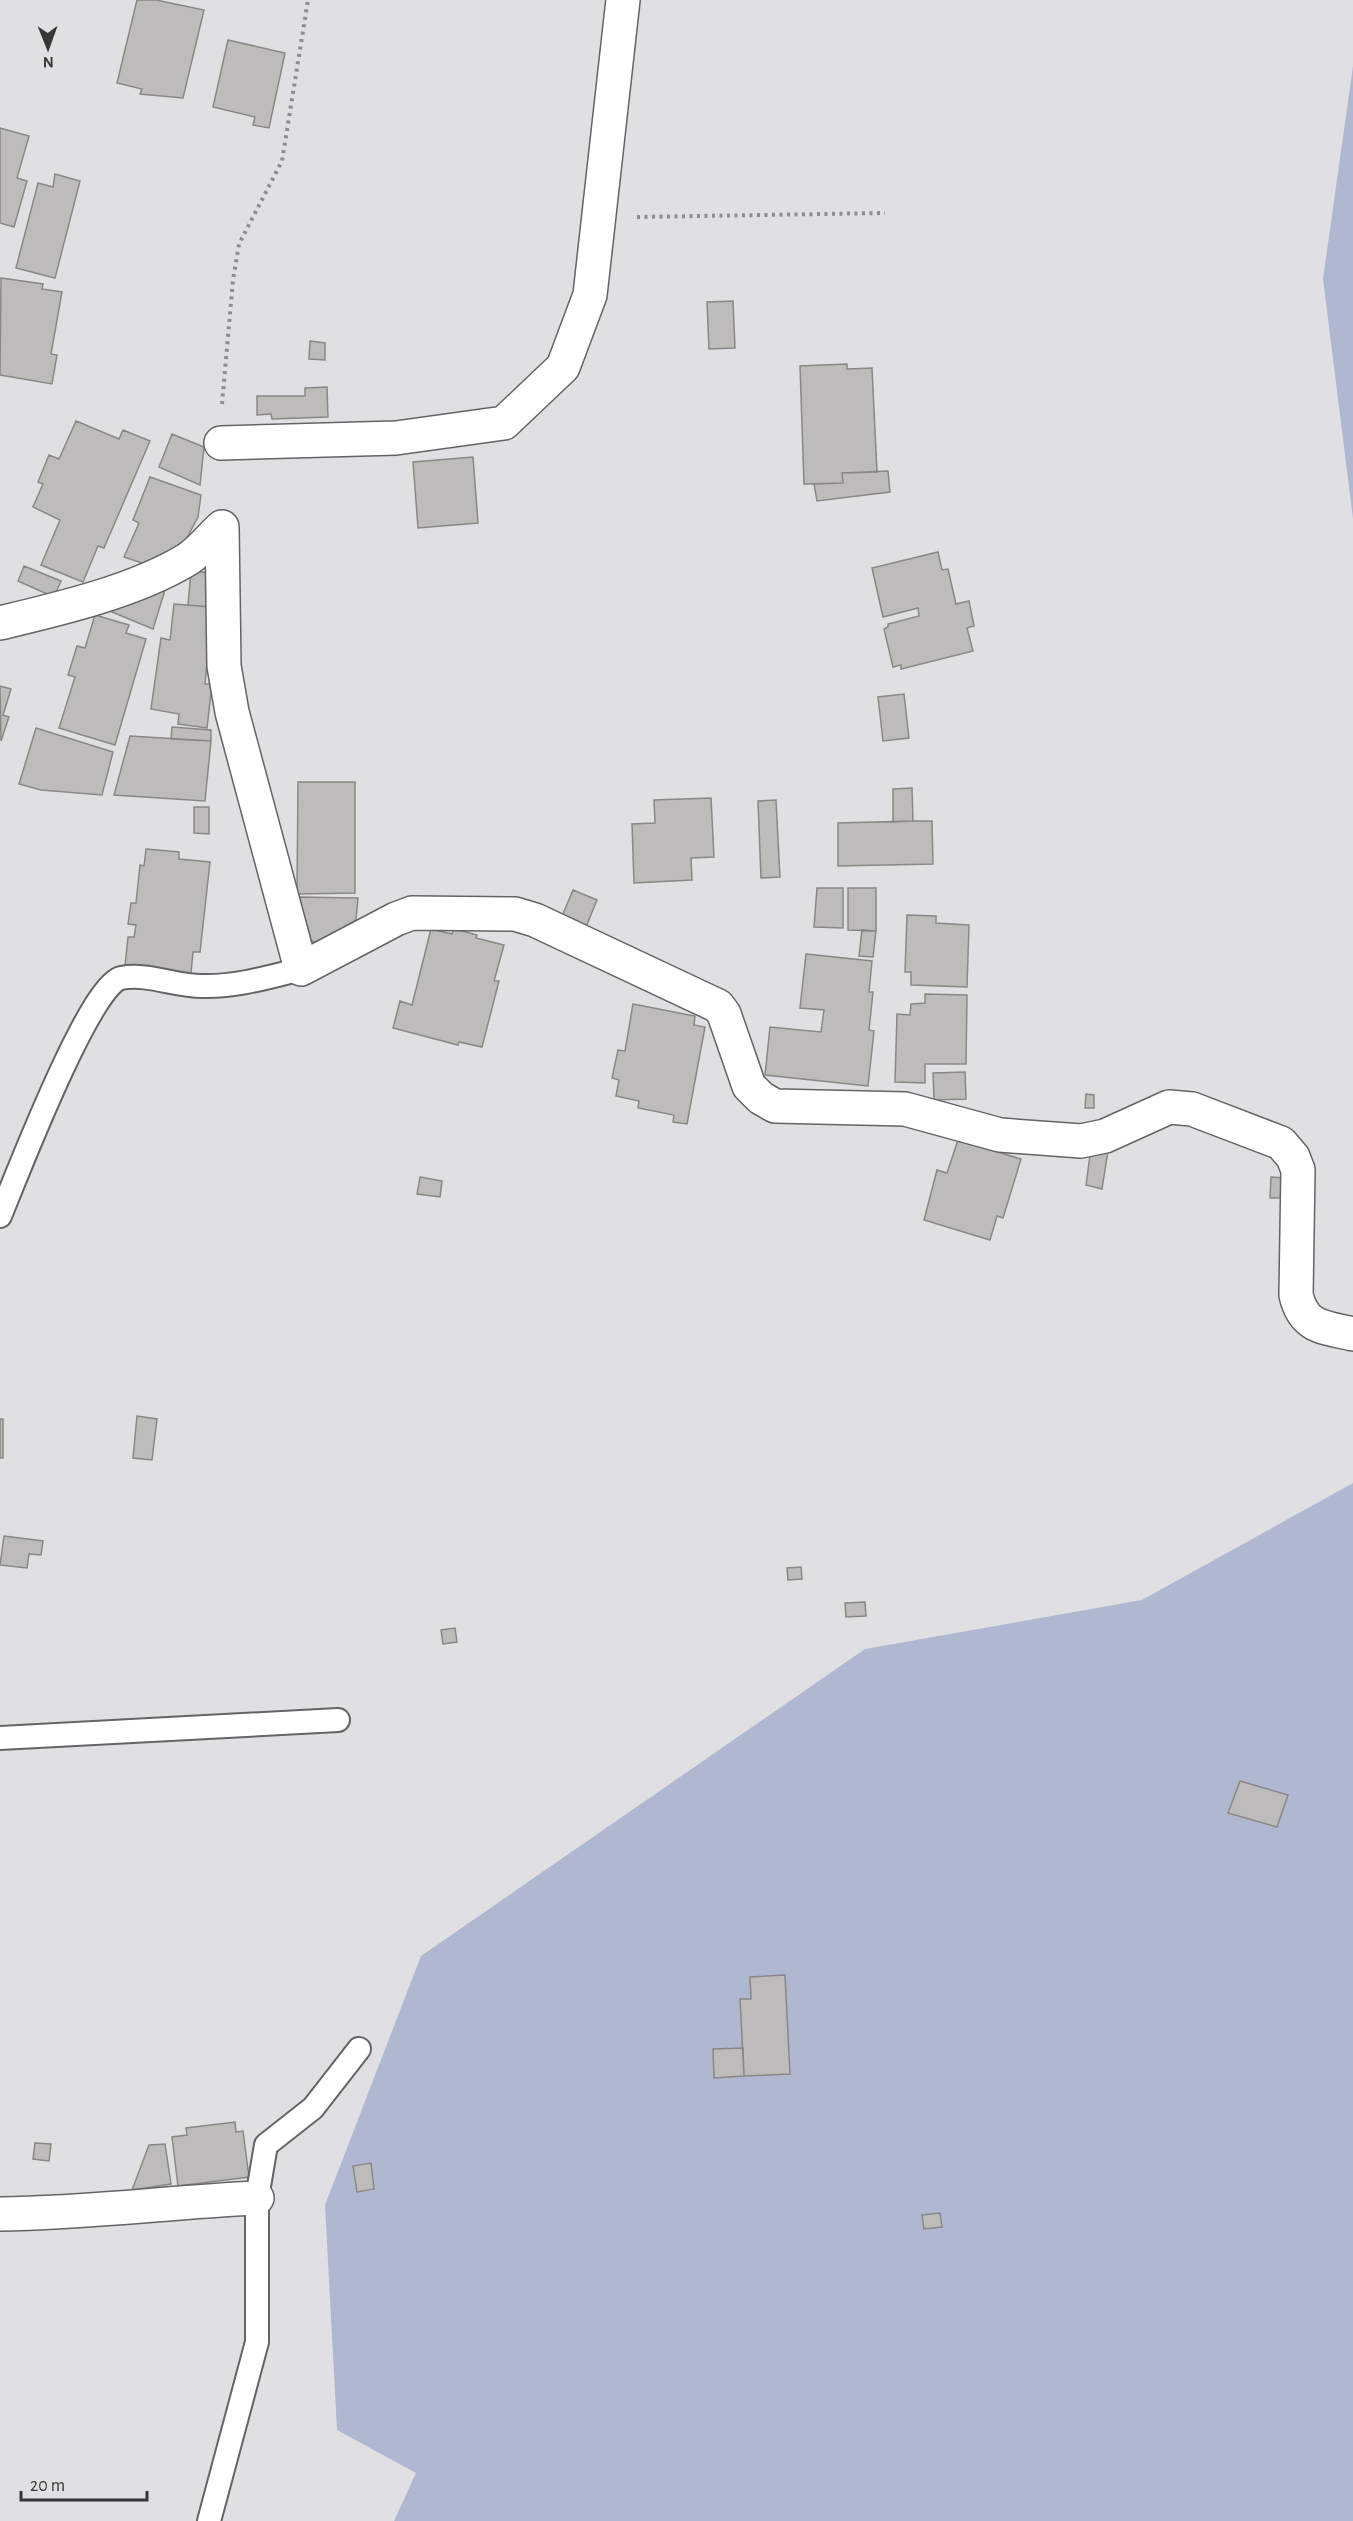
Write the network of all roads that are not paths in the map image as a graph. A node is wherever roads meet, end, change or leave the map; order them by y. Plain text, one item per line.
1 (623, 0) edge
2 (221, 442) road end
3 (0, 623) edge
4 (301, 969) junction
5 (0, 1216) edge
6 (1353, 1334) edge
7 (338, 1720) dead end
8 (0, 1737) edge
9 (359, 2049) dead end
10 (257, 2198) junction
11 (0, 2214) edge
12 (209, 2521) edge

1 - 2 street
3 - 4 street
4 - 5 lane
4 - 6 street
7 - 8 lane
9 - 10 lane
10 - 11 street
10 - 12 lane

